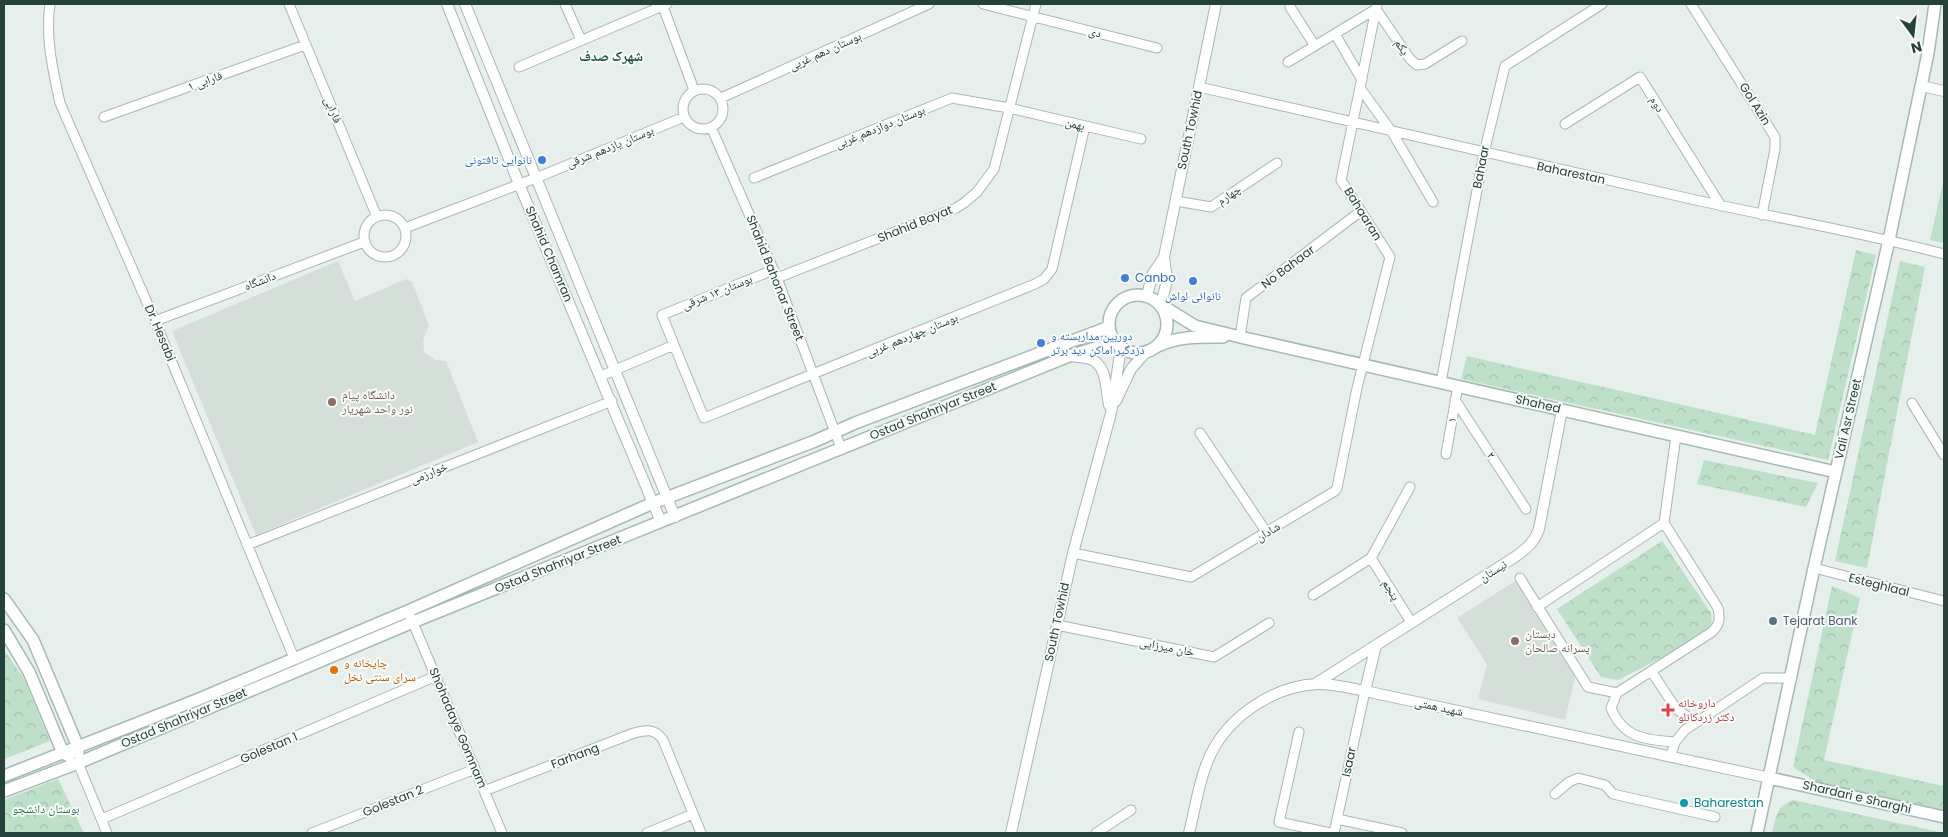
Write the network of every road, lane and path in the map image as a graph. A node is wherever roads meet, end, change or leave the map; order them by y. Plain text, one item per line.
1 (50, 4) edge
2 (289, 4) edge
3 (447, 4) edge
4 (465, 4) edge
5 (565, 4) edge
6 (664, 4) edge
7 (928, 4) edge
8 (983, 4) edge
9 (1036, 4) edge
10 (1216, 4) edge
11 (1602, 4) edge
12 (1692, 4) edge
13 (1935, 4) edge
14 (1377, 6) edge
15 (1290, 7) dead end
16 (1033, 16) junction
17 (1334, 34) junction
18 (581, 40) junction
19 (1462, 41) dead end
20 (305, 45) junction
21 (1315, 46) junction
22 (1157, 48) dead end
23 (1288, 62) dead end
24 (519, 67) dead end
25 (1361, 84) junction
26 (1921, 86) junction
27 (1199, 87) junction
28 (694, 90) junction
29 (1944, 91) edge
30 (720, 98) junction
31 (1009, 108) junction
32 (684, 117) junction
33 (104, 118) dead end
34 (1353, 123) junction
35 (1565, 124) dead end
36 (1085, 126) junction
37 (711, 127) junction
38 (1392, 132) junction
39 (1141, 139) dead end
40 (1484, 153) junction
41 (1277, 163) dead end
42 (536, 178) junction
43 (754, 178) dead end
44 (519, 184) junction
45 (1176, 201) junction
46 (1433, 202) dead end
47 (1721, 206) junction
48 (1361, 211) junction
49 (1762, 215) junction
50 (377, 217) junction
51 (405, 228) junction
52 (1889, 240) junction
53 (364, 242) junction
54 (1944, 254) edge
55 (1164, 257) junction
56 (775, 274) junction
57 (1147, 296) junction
58 (1161, 305) junction
59 (662, 315) joint
60 (155, 321) junction
61 (1109, 327) junction
62 (1240, 337) junction
63 (674, 345) junction
64 (1118, 345) junction
65 (1156, 347) junction
66 (1145, 353) junction
67 (1069, 356) junction
68 (1363, 364) junction
69 (614, 371) junction
70 (815, 375) junction
71 (601, 376) junction
72 (1441, 382) junction
73 (1458, 386) junction
74 (1455, 400) junction
75 (612, 401) junction
76 (1912, 403) dead end
77 (1562, 410) junction
78 (1111, 413) junction
79 (860, 421) junction
80 (835, 431) junction
81 (1200, 433) dead end
82 (1676, 436) junction
83 (815, 440) junction
84 (861, 441) junction
85 (841, 448) junction
86 (1446, 454) dead end
87 (1944, 455) edge
88 (821, 457) junction
89 (1836, 472) junction
90 (1410, 486) dead end
91 (667, 498) junction
92 (653, 503) junction
93 (1526, 509) dead end
94 (674, 517) junction
95 (662, 522) junction
96 (1664, 523) junction
97 (1267, 533) junction
98 (247, 545) junction
99 (1073, 553) junction
100 (1371, 558) junction
101 (1814, 568) junction
102 (1520, 578) dead end
103 (1313, 595) dead end
104 (4, 599) edge
105 (1944, 601) edge
106 (1537, 607) junction
107 (408, 611) junction
108 (413, 622) junction
109 (1411, 622) junction
110 (1269, 623) dead end
111 (1057, 625) junction
112 (4, 630) edge
113 (1376, 645) junction
114 (294, 658) junction
115 (1651, 671) junction
116 (436, 676) junction
117 (1792, 678) junction
118 (1314, 684) junction
119 (1365, 691) junction
120 (1617, 693) junction
121 (1697, 722) junction
122 (1299, 732) dead end
123 (1675, 742) junction
124 (78, 747) junction
125 (63, 753) junction
126 (1671, 755) junction
127 (78, 763) junction
128 (475, 769) junction
129 (4, 776) edge
130 (1770, 778) junction
131 (4, 791) edge
132 (484, 791) junction
133 (1555, 794) dead end
134 (1132, 810) dead end
135 (693, 814) junction
136 (1715, 816) dead end
137 (1944, 817) edge
138 (102, 819) junction
139 (1337, 819) junction
140 (107, 833) edge
141 (312, 833) edge
142 (502, 833) edge
143 (647, 833) edge
144 (701, 833) edge
145 (1011, 833) edge
146 (1096, 833) edge
147 (1189, 833) edge
148 (1330, 833) edge
149 (1334, 833) edge
150 (1402, 833) edge
151 (1757, 833) edge

1 - 60 street, Dr. Hesabi
2 - 20 street, فارابی
3 - 44 street, Shahid Chamran
4 - 42 street, Shahid Chamran
5 - 18 street
6 - 18 street
6 - 28 street
7 - 30 street, بوستان دهم غربی
8 - 16 street
9 - 16 street, Shahid Bayat
10 - 27 street, South Towhid
11 - 40 street, Bahaar
12 - 49 street, Gol Azin
13 - 26 main road, Vali Asr Street
14 - 17 street
14 - 19 street, یکم
14 - 25 street, Bahaaran
15 - 21 street
16 - 22 street, دی
16 - 31 street, Shahid Bayat
17 - 21 street
17 - 25 street
18 - 24 street
20 - 33 street, فارابی ۱
20 - 50 street, فارابی
21 - 23 street
25 - 34 street, Bahaaran
25 - 38 street
26 - 29 street
26 - 52 main road, Vali Asr Street
27 - 34 street, Baharestan
27 - 45 street, South Towhid
28 - 30 street
28 - 32 street
30 - 37 street
31 - 36 street, بهمن
31 - 43 street, بوستان دوازدهم غربی
31 - 56 street, Shahid Bayat
32 - 37 street
32 - 42 street, بوستان یازدهم شرقی
34 - 38 street, Baharestan
34 - 48 street, Bahaaran
35 - 47 street, دوم
36 - 39 street, بهمن
36 - 70 street, بوستان چهاردهم غربی
37 - 56 street, Shahid Bahonar Street
38 - 40 street, Baharestan
38 - 46 street
40 - 47 street, Baharestan
40 - 72 street, Bahaar
41 - 45 street, چهارم
42 - 44 street, بوستان یازدهم شرقی
42 - 69 street, Shahid Chamran
44 - 51 street
44 - 71 street, Shahid Chamran
45 - 55 street, South Towhid
47 - 49 street, Baharestan
48 - 62 street, No Bahaar
48 - 68 street, Bahaaran
49 - 52 street, Baharestan
50 - 51 street
50 - 53 street
51 - 53 street
52 - 54 street, Baharestan
52 - 89 main road, Vali Asr Street
53 - 60 street, دانشگاه
55 - 57 street, South Towhid
55 - 58 street, South Towhid
56 - 59 street, بوستان ۱۳ شرقی
56 - 70 street, Shahid Bahonar Street
57 - 58 main road
57 - 61 main road
58 - 62 main road
58 - 65 main road
59 - 63 street, بوستان چهاردهم غربی
60 - 98 street, Dr. Hesabi
61 - 64 main road
61 - 79 main road, Ostad Shahriyar Street
62 - 65 main road
62 - 68 main road, Shahed
63 - 69 street
63 - 70 street, بوستان چهاردهم غربی
64 - 66 main road
64 - 67 main road, Ostad Shahriyar Street
64 - 78 street, South Towhid
65 - 66 main road
66 - 78 street, South Towhid
67 - 78 street
67 - 84 main road, Ostad Shahriyar Street
68 - 72 main road, Shahed
68 - 97 street, شادان
69 - 71 street
69 - 91 street, Shahid Chamran
70 - 80 street, Shahid Bahonar Street
71 - 75 street, Shahid Chamran
72 - 73 main road, Shahed
73 - 74 street, ۱
73 - 77 main road, Shahed
74 - 86 street, ۱
74 - 93 street, ۲
75 - 92 street, Shahid Chamran
75 - 98 street, خوارزمی
76 - 87 street
77 - 82 main road, Shahed
77 - 109 street, نيستان
78 - 99 street, South Towhid
79 - 80 main road, Ostad Shahriyar Street
79 - 84 main road
80 - 83 main road, Ostad Shahriyar Street
80 - 85 street, Shahid Bahonar Street
81 - 97 street
82 - 89 main road, Shahed
82 - 96 street
83 - 88 main road
83 - 91 main road, Ostad Shahriyar Street
84 - 85 main road, Ostad Shahriyar Street
85 - 88 main road, Ostad Shahriyar Street
88 - 94 main road, Ostad Shahriyar Street
89 - 101 main road, Vali Asr Street
90 - 100 street
91 - 92 main road, Ostad Shahriyar Street
91 - 94 street, Shahid Chamran
92 - 95 street, Shahid Chamran
92 - 107 main road, Ostad Shahriyar Street
94 - 95 main road, Ostad Shahriyar Street
95 - 108 main road, Ostad Shahriyar Street
96 - 106 street
96 - 115 street
97 - 99 street, شادان
98 - 114 street, Dr. Hesabi
99 - 111 street, South Towhid
100 - 103 street
100 - 109 street, پنجم
101 - 105 street, Esteghlaal
101 - 117 main road, Vali Asr Street
102 - 106 street
104 - 124 main road
106 - 120 street
107 - 108 street, Shohadaye Gomnam
107 - 114 main road, Ostad Shahriyar Street
108 - 116 street, Shohadaye Gomnam
108 - 127 main road, Ostad Shahriyar Street
109 - 113 street, نيستان
110 - 111 street, خان میرزایی
111 - 145 street, South Towhid
112 - 125 main road
113 - 118 street, نيستان
113 - 119 street
114 - 124 main road, Ostad Shahriyar Street
115 - 120 street
115 - 121 street
116 - 128 street, Shohadaye Gomnam
116 - 138 street, Golestan 1
117 - 121 street
117 - 130 main road, Vali Asr Street
118 - 119 street, شهید همتی
118 - 147 street, شهید همتی
119 - 126 street, شهید همتی
119 - 139 street, Isaar
120 - 123 street
121 - 123 street
122 - 148 street
123 - 126 street
124 - 125 main road, Ostad Shahriyar Street
124 - 127 main road
125 - 127 main road
125 - 129 main road, Ostad Shahriyar Street
126 - 130 street, شهید همتی
127 - 131 main road, Ostad Shahriyar Street
127 - 138 street
128 - 132 street, Shohadaye Gomnam
128 - 141 street, Golestan 2
130 - 137 main road, Shardari e Sharghi
130 - 151 main road, Vali Asr Street
132 - 135 street, Farhang
132 - 142 street, Shohadaye Gomnam
133 - 136 street
134 - 146 street
135 - 143 street
135 - 144 street
138 - 140 street
139 - 149 street, Isaar
139 - 150 street

